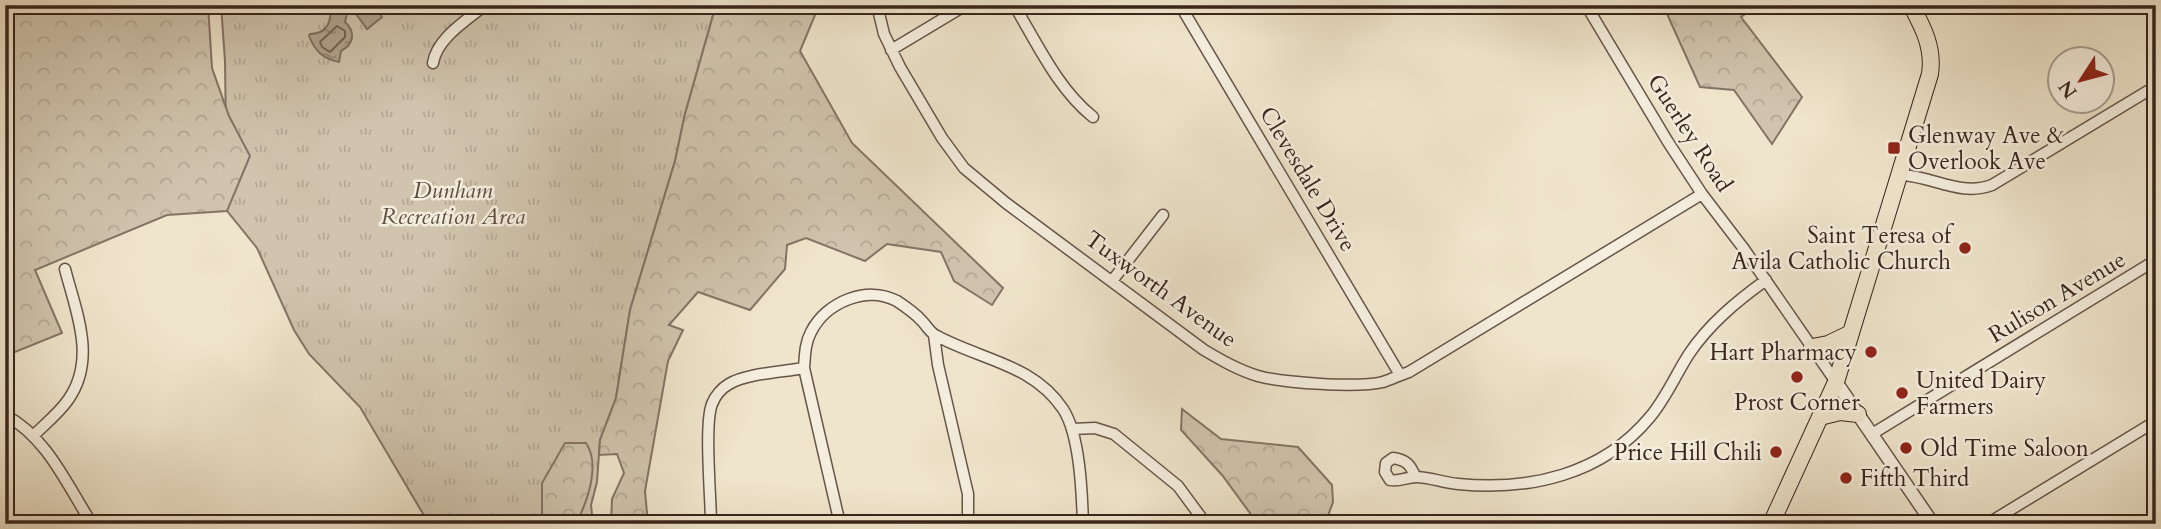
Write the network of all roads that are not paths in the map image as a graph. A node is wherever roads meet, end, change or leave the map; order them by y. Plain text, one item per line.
1 (485, 5) edge
2 (877, 5) edge
3 (966, 5) edge
4 (1014, 5) edge
5 (1180, 5) edge
6 (1586, 5) edge
7 (1911, 5) edge
8 (891, 50) junction
9 (433, 63) dead end
10 (2156, 86) edge
11 (1093, 117) dead end
12 (1900, 175) junction
13 (1702, 194) junction
14 (1163, 215) dead end
15 (2156, 260) edge
16 (65, 269) dead end
17 (1766, 280) junction
18 (1112, 281) junction
19 (1851, 333) junction
20 (934, 335) junction
21 (1812, 347) junction
22 (804, 368) junction
23 (1400, 375) junction
24 (1836, 382) junction
25 (1858, 414) junction
26 (5, 415) edge
27 (1820, 417) junction
28 (2156, 421) edge
29 (1072, 429) junction
30 (1872, 434) junction
31 (34, 435) junction
32 (1415, 476) dead end
33 (92, 524) edge
34 (711, 524) edge
35 (840, 524) edge
36 (968, 524) edge
37 (1083, 524) edge
38 (1206, 524) edge
39 (1771, 524) edge
40 (1933, 524) edge
41 (1987, 524) edge

1 - 9 street
2 - 8 street, Tuxworth Avenue
3 - 8 street
4 - 11 street
5 - 23 street, Clevesdale Drive
6 - 13 street, Guerley Road
7 - 12 main road
8 - 18 street, Tuxworth Avenue
10 - 12 street
12 - 19 main road
13 - 17 street, Guerley Road
13 - 23 street, Tuxworth Avenue
14 - 18 street
15 - 30 street, Rulison Avenue
16 - 31 street
17 - 21 street, Guerley Road
17 - 32 street
18 - 23 street, Tuxworth Avenue
19 - 21 main road
19 - 24 main road
20 - 22 street
20 - 29 street
20 - 36 street
21 - 24 street, Guerley Road
22 - 34 street
22 - 35 street
24 - 25 street
24 - 27 main road
25 - 27 main road
25 - 30 street
26 - 31 street
27 - 39 main road
28 - 41 street
29 - 37 street
29 - 38 street
30 - 40 street
31 - 33 street

